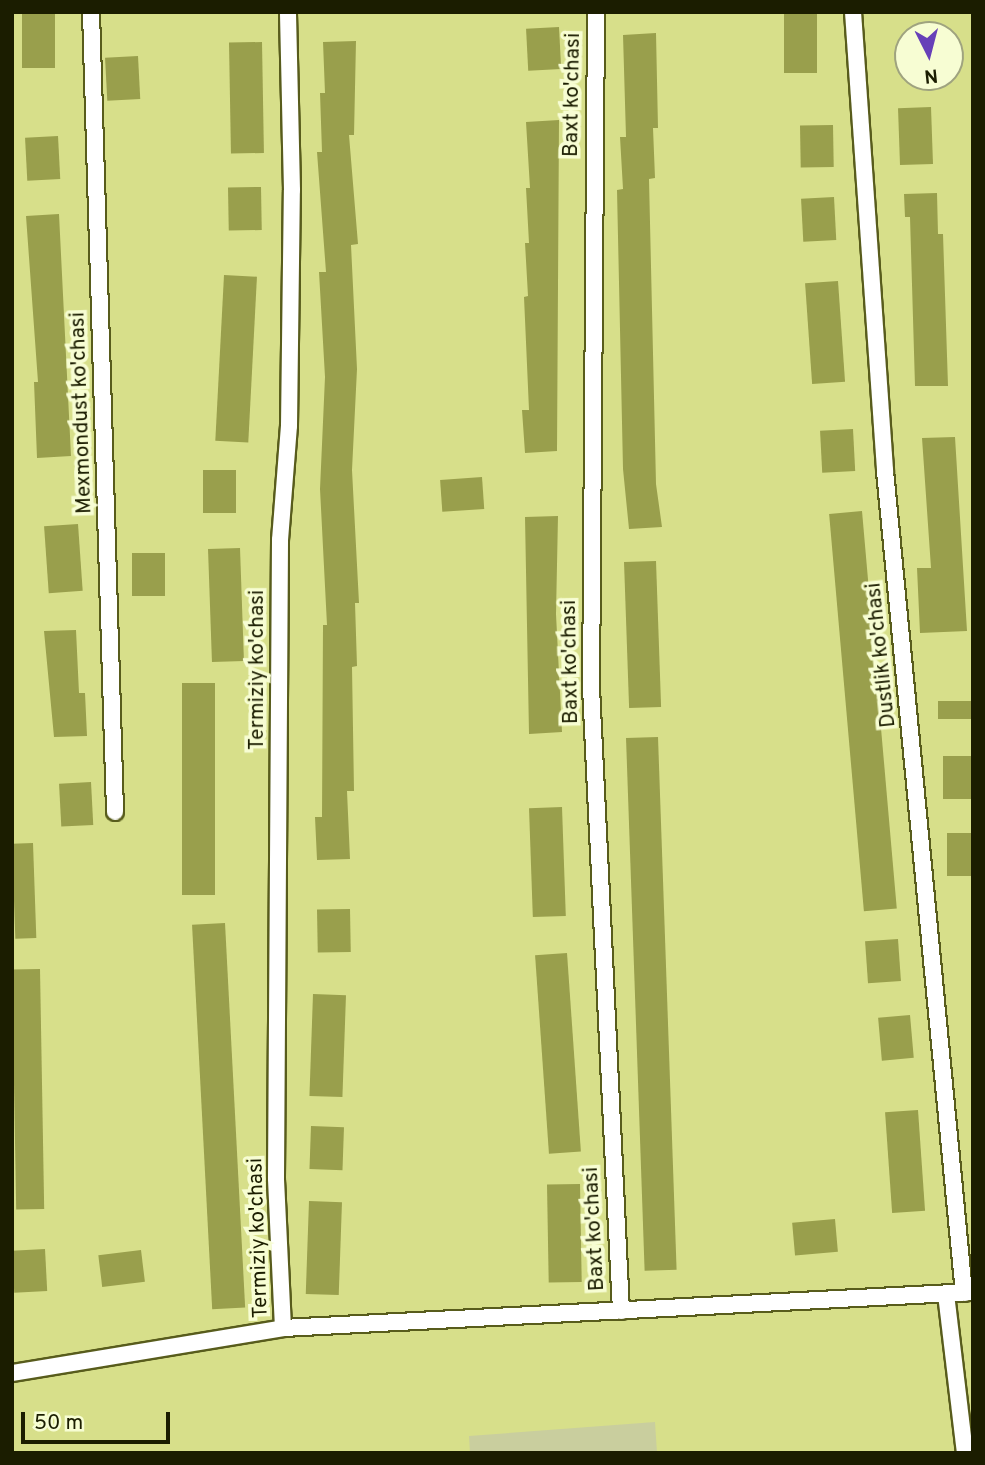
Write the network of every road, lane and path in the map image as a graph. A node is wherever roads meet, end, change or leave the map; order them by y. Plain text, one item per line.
1 (91, 12) edge
2 (288, 12) edge
3 (596, 12) edge
4 (853, 12) edge
5 (115, 812) dead end
6 (968, 1293) edge
7 (946, 1294) junction
8 (621, 1311) junction
9 (283, 1328) junction
10 (12, 1373) edge
11 (965, 1453) edge

1 - 5 street, Mexmondust ko'chasi
2 - 9 street, Termiziy ko'chasi
3 - 8 street, Baxt ko'chasi
4 - 6 street, Dustlik ko'chasi
6 - 7 street
7 - 8 street
7 - 11 street
8 - 9 street
9 - 10 street

